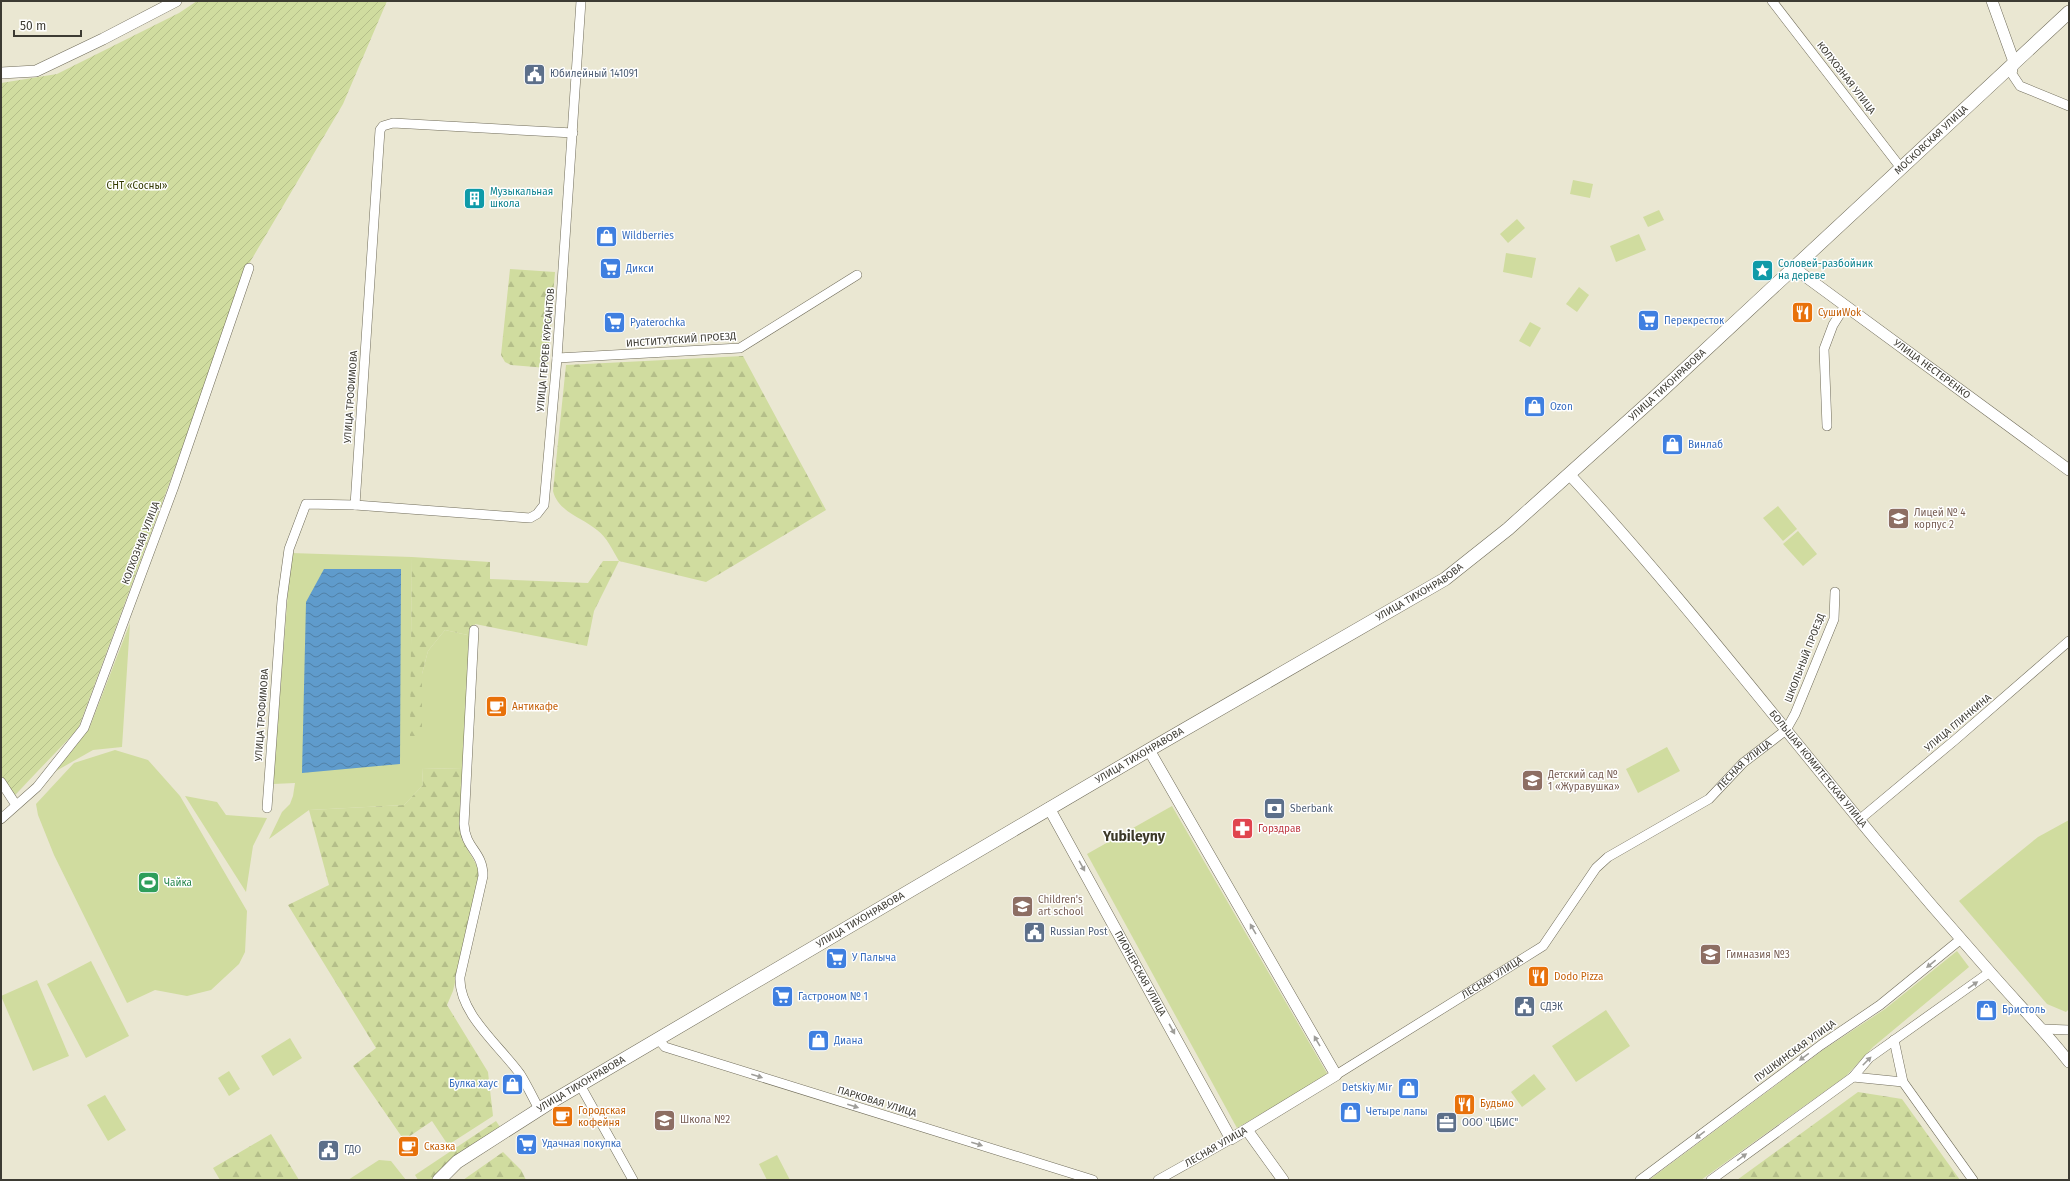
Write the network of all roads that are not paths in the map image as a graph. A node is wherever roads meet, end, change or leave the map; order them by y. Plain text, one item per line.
1 (176, 1) edge
2 (581, 1) edge
3 (1772, 1) edge
4 (1992, 1) edge
5 (2069, 12) edge
6 (2014, 62) junction
7 (1, 73) edge
8 (2069, 106) edge
9 (573, 133) junction
10 (1901, 168) junction
11 (249, 268) dead end
12 (1794, 268) junction
13 (857, 275) dead end
14 (1844, 306) junction
15 (557, 358) junction
16 (1827, 426) dead end
17 (2069, 470) edge
18 (1569, 474) junction
19 (355, 505) junction
20 (1835, 592) dead end
21 (474, 630) dead end
22 (2069, 641) edge
23 (1786, 730) junction
24 (1149, 750) junction
25 (1, 782) edge
26 (16, 804) junction
27 (267, 808) dead end
28 (1049, 808) junction
29 (1, 819) edge
30 (1859, 820) junction
31 (1961, 939) junction
32 (1990, 972) junction
33 (2043, 1029) junction
34 (2069, 1030) edge
35 (658, 1039) junction
36 (1894, 1040) junction
37 (2069, 1062) edge
38 (1336, 1076) junction
39 (1853, 1077) junction
40 (1903, 1082) junction
41 (580, 1085) junction
42 (539, 1109) junction
43 (1247, 1130) junction
44 (1231, 1139) junction
45 (439, 1180) edge
46 (633, 1180) edge
47 (1093, 1180) edge
48 (1158, 1180) edge
49 (1283, 1180) edge
50 (1640, 1180) edge
51 (1711, 1180) edge
52 (1973, 1180) edge

1 - 7 street
2 - 9 street, УЛИЦА ГЕРОЕВ КУРСАНТОВ
3 - 10 street, КОЛХОЗНАЯ УЛИЦА
4 - 6 street
5 - 6 main road, МОСКОВСКАЯ УЛИЦА
6 - 8 street
6 - 10 main road, МОСКОВСКАЯ УЛИЦА
9 - 15 street, УЛИЦА ГЕРОЕВ КУРСАНТОВ
9 - 19 street, УЛИЦА ТРОФИМОВА
10 - 12 main road, МОСКОВСКАЯ УЛИЦА
11 - 26 street, КОЛХОЗНАЯ УЛИЦА
12 - 14 street, УЛИЦА НЕСТЕРЕНКО
12 - 18 main road, УЛИЦА ТИХОНРАВОВА
13 - 15 street, ИНСТИТУТСКИЙ ПРОЕЗД
14 - 16 street
14 - 17 street, УЛИЦА НЕСТЕРЕНКО
15 - 19 street, УЛИЦА ГЕРОЕВ КУРСАНТОВ
18 - 23 street, БОЛЬШАЯ КОМИТЕТСКАЯ УЛИЦА
18 - 24 main road, УЛИЦА ТИХОНРАВОВА
19 - 27 street, УЛИЦА ТРОФИМОВА
20 - 23 street, ШКОЛЬНЫЙ ПРОЕЗД
21 - 42 street
22 - 30 street, УЛИЦА ГЛИНКИНА
23 - 30 street, БОЛЬШАЯ КОМИТЕТСКАЯ УЛИЦА
23 - 38 street, ЛЕСНАЯ УЛИЦА
24 - 28 main road, УЛИЦА ТИХОНРАВОВА
38 -> 24 street
25 - 26 street
26 - 29 street, КОЛХОЗНАЯ УЛИЦА
28 - 35 main road, УЛИЦА ТИХОНРАВОВА
28 -> 44 street, ПИОНЕРСКАЯ УЛИЦА
30 - 31 street, БОЛЬШАЯ КОМИТЕТСКАЯ УЛИЦА
31 - 32 street, БОЛЬШАЯ КОМИТЕТСКАЯ УЛИЦА
31 -> 50 street, ПУШКИНСКАЯ УЛИЦА
32 - 33 street, БОЛЬШАЯ КОМИТЕТСКАЯ УЛИЦА
36 -> 32 street
33 - 34 street
33 - 37 street, БОЛЬШАЯ КОМИТЕТСКАЯ УЛИЦА
35 - 41 main road, УЛИЦА ТИХОНРАВОВА
35 -> 47 street, ПАРКОВАЯ УЛИЦА
39 -> 36 street
36 - 40 street
38 - 43 street, ЛЕСНАЯ УЛИЦА
39 - 40 street
51 -> 39 street
40 - 52 street
41 - 42 main road, УЛИЦА ТИХОНРАВОВА
41 - 46 street
42 - 45 main road, УЛИЦА ТИХОНРАВОВА
43 - 44 street, ЛЕСНАЯ УЛИЦА
43 - 49 street
44 - 48 street, ЛЕСНАЯ УЛИЦА

